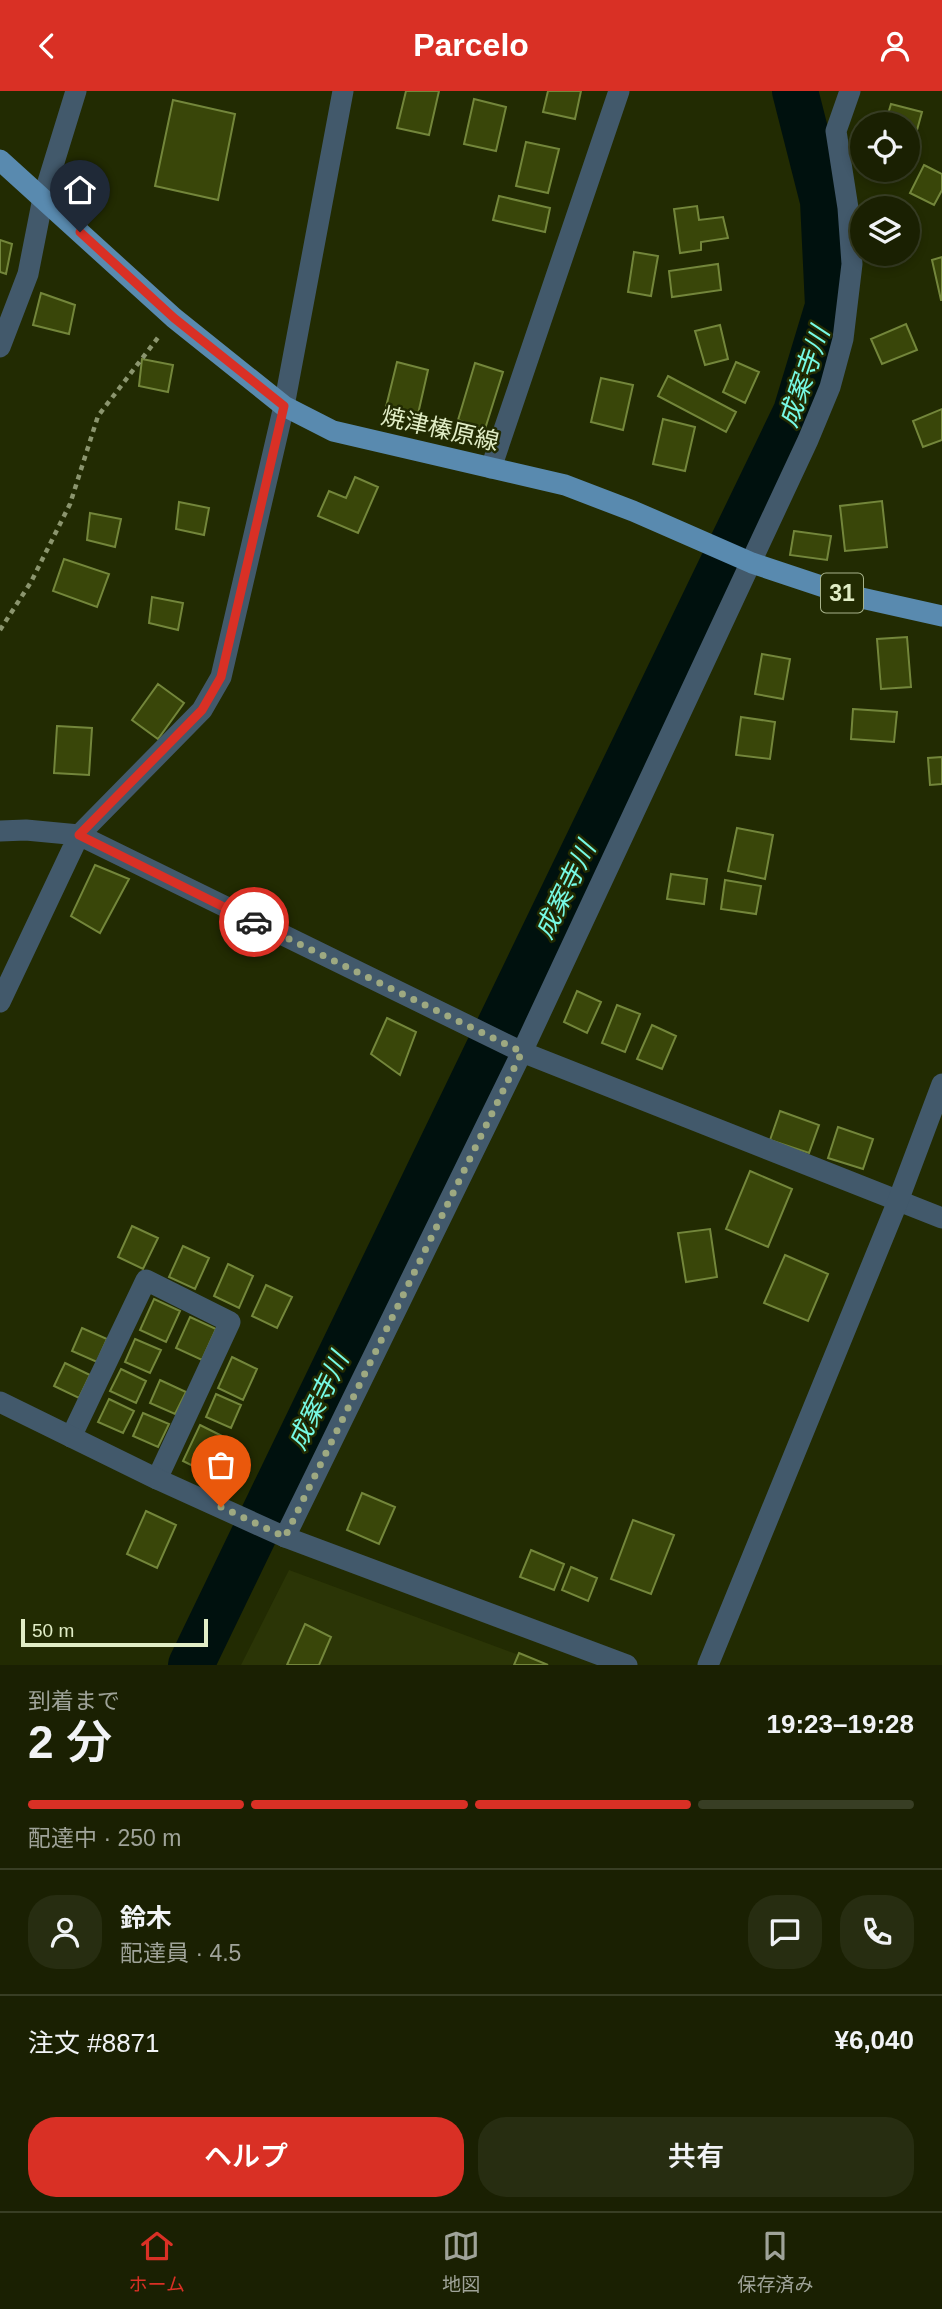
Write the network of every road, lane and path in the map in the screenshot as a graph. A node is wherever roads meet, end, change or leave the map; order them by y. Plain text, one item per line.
1 (76, 91) edge
2 (343, 91) edge
3 (619, 91) edge
4 (850, 91) edge
5 (0, 160) edge
6 (43, 198) junction
7 (7, 312) edge
8 (174, 318) junction
9 (0, 347) edge
10 (284, 406) junction
11 (491, 468) junction
12 (748, 561) junction
13 (942, 616) edge
14 (0, 630) edge
15 (0, 831) edge
16 (79, 835) junction
17 (0, 1002) edge
18 (517, 1049) junction
19 (942, 1084) edge
20 (898, 1201) junction
21 (942, 1218) edge
22 (0, 1402) edge
23 (71, 1437) junction
24 (157, 1479) junction
25 (282, 1535) junction
26 (627, 1665) edge
27 (708, 1665) edge

1 - 6 street
2 - 10 street
3 - 11 street
4 - 12 street
5 - 6 main road, 焼津榛原線 / 31
6 - 7 street
6 - 8 main road, 焼津榛原線 / 31
7 - 9 street
8 - 10 main road, 焼津榛原線 / 31
8 - 14 path
10 - 11 main road, 焼津榛原線 / 31
10 - 16 street
11 - 12 main road, 焼津榛原線 / 31
12 - 13 main road, 焼津榛原線 / 31
12 - 18 street
15 - 16 street
16 - 17 street
16 - 18 street
18 - 20 street
18 - 25 street
19 - 20 street
20 - 21 street
20 - 27 street
22 - 23 street
23 - 24 street
23 - 24 street
24 - 25 street
25 - 26 street

